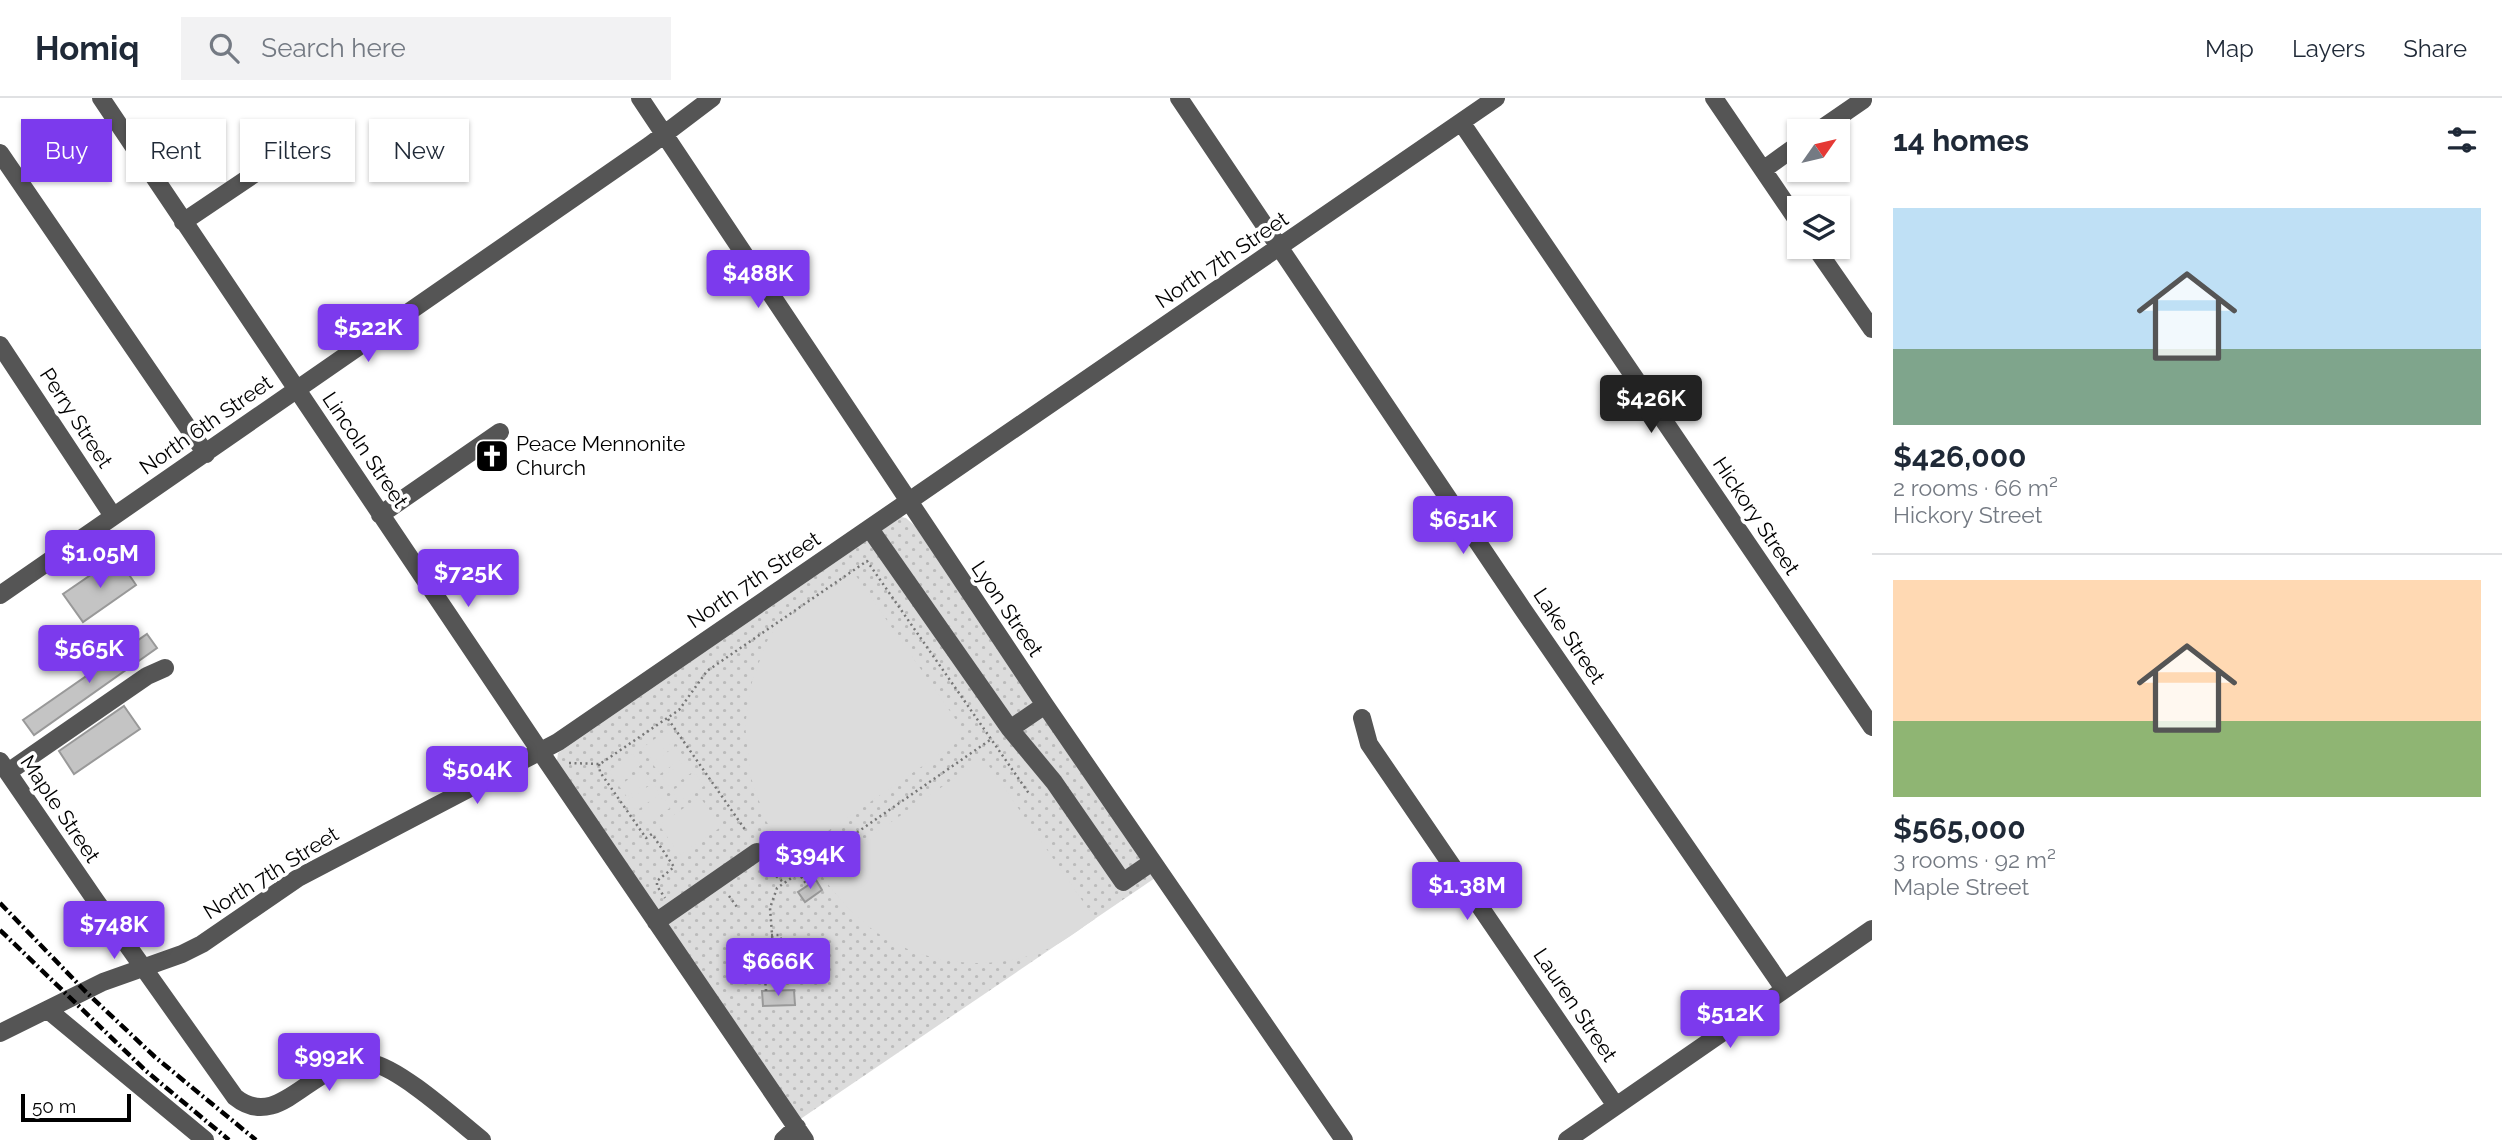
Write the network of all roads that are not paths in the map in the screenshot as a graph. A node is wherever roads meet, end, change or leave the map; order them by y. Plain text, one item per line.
1 (101, 98) edge
2 (640, 98) edge
3 (712, 98) edge
4 (1179, 98) edge
5 (1496, 98) edge
6 (1714, 98) edge
7 (1863, 100) dead end
8 (1835, 119) edge
9 (1461, 122) junction
10 (664, 134) junction
11 (0, 153) edge
12 (1787, 153) edge
13 (1763, 170) junction
14 (242, 182) edge
15 (1787, 205) edge
16 (183, 222) junction
17 (1278, 249) junction
18 (1823, 259) edge
19 (1872, 330) edge
20 (0, 345) edge
21 (297, 390) junction
22 (500, 432) dead end
23 (206, 454) junction
24 (909, 502) junction
25 (380, 515) junction
26 (113, 516) junction
27 (870, 529) junction
28 (0, 595) edge
29 (165, 668) dead end
30 (1045, 705) junction
31 (1362, 718) dead end
32 (1872, 727) edge
33 (1010, 729) junction
34 (544, 757) junction
35 (4, 766) edge
36 (757, 852) dead end
37 (1152, 862) junction
38 (656, 922) junction
39 (1872, 929) edge
40 (143, 967) junction
41 (1784, 989) junction
42 (48, 1010) junction
43 (0, 1033) edge
44 (1616, 1106) junction
45 (801, 1134) edge
46 (205, 1140) edge
47 (482, 1140) edge
48 (783, 1140) edge
49 (1344, 1140) edge
50 (1567, 1140) edge

1 - 16 street, Lincoln Street
2 - 10 street, Lyon Street
3 - 10 street, North 6th Street
4 - 17 street, Lake Street
5 - 9 street, North 7th Street
6 - 13 street
7 - 8 street
9 - 17 street, North 7th Street
9 - 32 street, Hickory Street
10 - 21 street, North 6th Street
10 - 24 street, Lyon Street
11 - 23 street
12 - 13 street
13 - 15 street
14 - 16 street
16 - 21 street, Lincoln Street
17 - 24 street, North 7th Street
17 - 41 street, Lake Street
18 - 19 street
20 - 26 street, Perry Street
21 - 23 street, North 6th Street
21 - 25 street, Lincoln Street
22 - 25 street
23 - 26 street, North 6th Street
24 - 27 street, North 7th Street
24 - 30 street, Lyon Street
25 - 34 street, Lincoln Street
26 - 28 street, North 6th Street
27 - 33 street
27 - 34 street, North 7th Street
29 - 35 street
30 - 33 street
30 - 37 street, Lyon Street
31 - 44 street, Lauren Street
33 - 37 street
34 - 38 street, Lincoln Street
34 - 40 street, North 7th Street
35 - 40 street, Maple Street
36 - 38 street
37 - 49 street, Lyon Street
38 - 45 street, Lincoln Street
39 - 41 street
40 - 42 street, North 7th Street
40 - 47 street, Maple Street
41 - 44 street
42 - 43 street, North 7th Street
42 - 46 street
44 - 50 street
45 - 48 street

